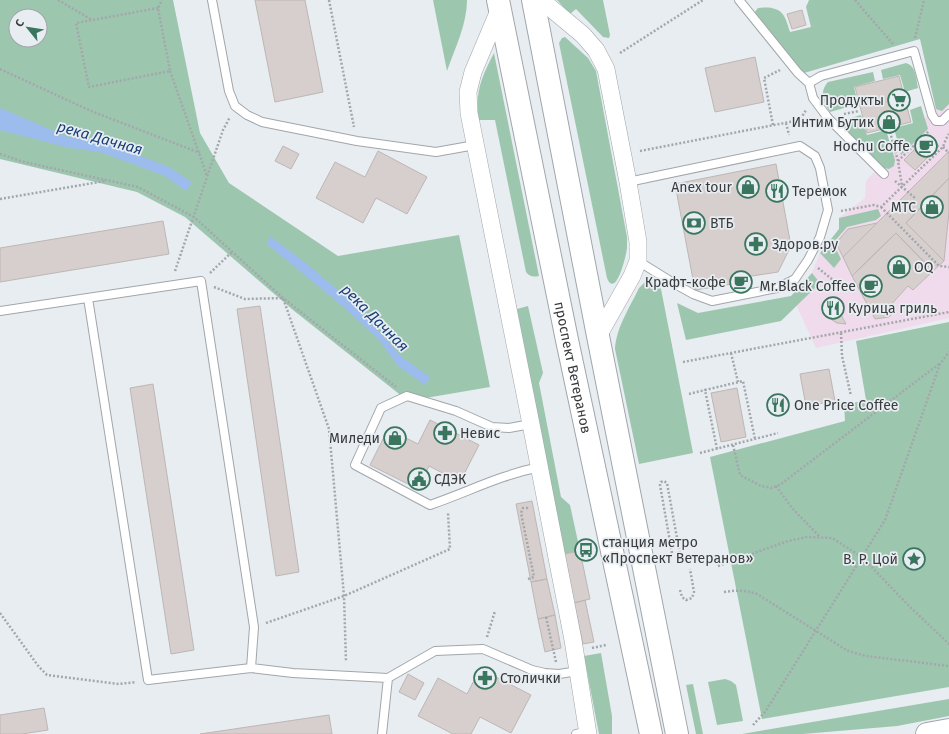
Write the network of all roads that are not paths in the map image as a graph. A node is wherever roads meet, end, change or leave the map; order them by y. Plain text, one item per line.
1 (212, 0) edge
2 (533, 0) edge
3 (541, 0) edge
4 (740, 0) edge
5 (499, 4) edge
6 (809, 83) junction
7 (949, 114) edge
8 (475, 144) junction
9 (884, 174) road end
10 (628, 182) junction
11 (638, 261) junction
12 (88, 298) junction
13 (0, 311) edge
14 (598, 336) junction
15 (531, 424) junction
16 (540, 467) junction
17 (251, 668) junction
18 (578, 671) junction
19 (388, 678) junction
20 (584, 733) edge
21 (382, 734) edge
22 (651, 734) edge
23 (677, 734) edge

1 - 8 lane
2 - 14 main road
3 - 10 street
4 - 6 lane
5 - 8 street
5 - 22 main road, проспект Ветеранов
6 - 7 lane
6 - 9 lane
8 - 15 street
10 - 11 street
10 - 11 lane
11 - 14 street
12 - 13 lane
12 - 17 lane
12 - 17 lane
14 - 23 main road
15 - 16 street
15 - 16 lane
16 - 18 street
17 - 19 lane
18 - 19 lane
18 - 20 street
19 - 21 lane

